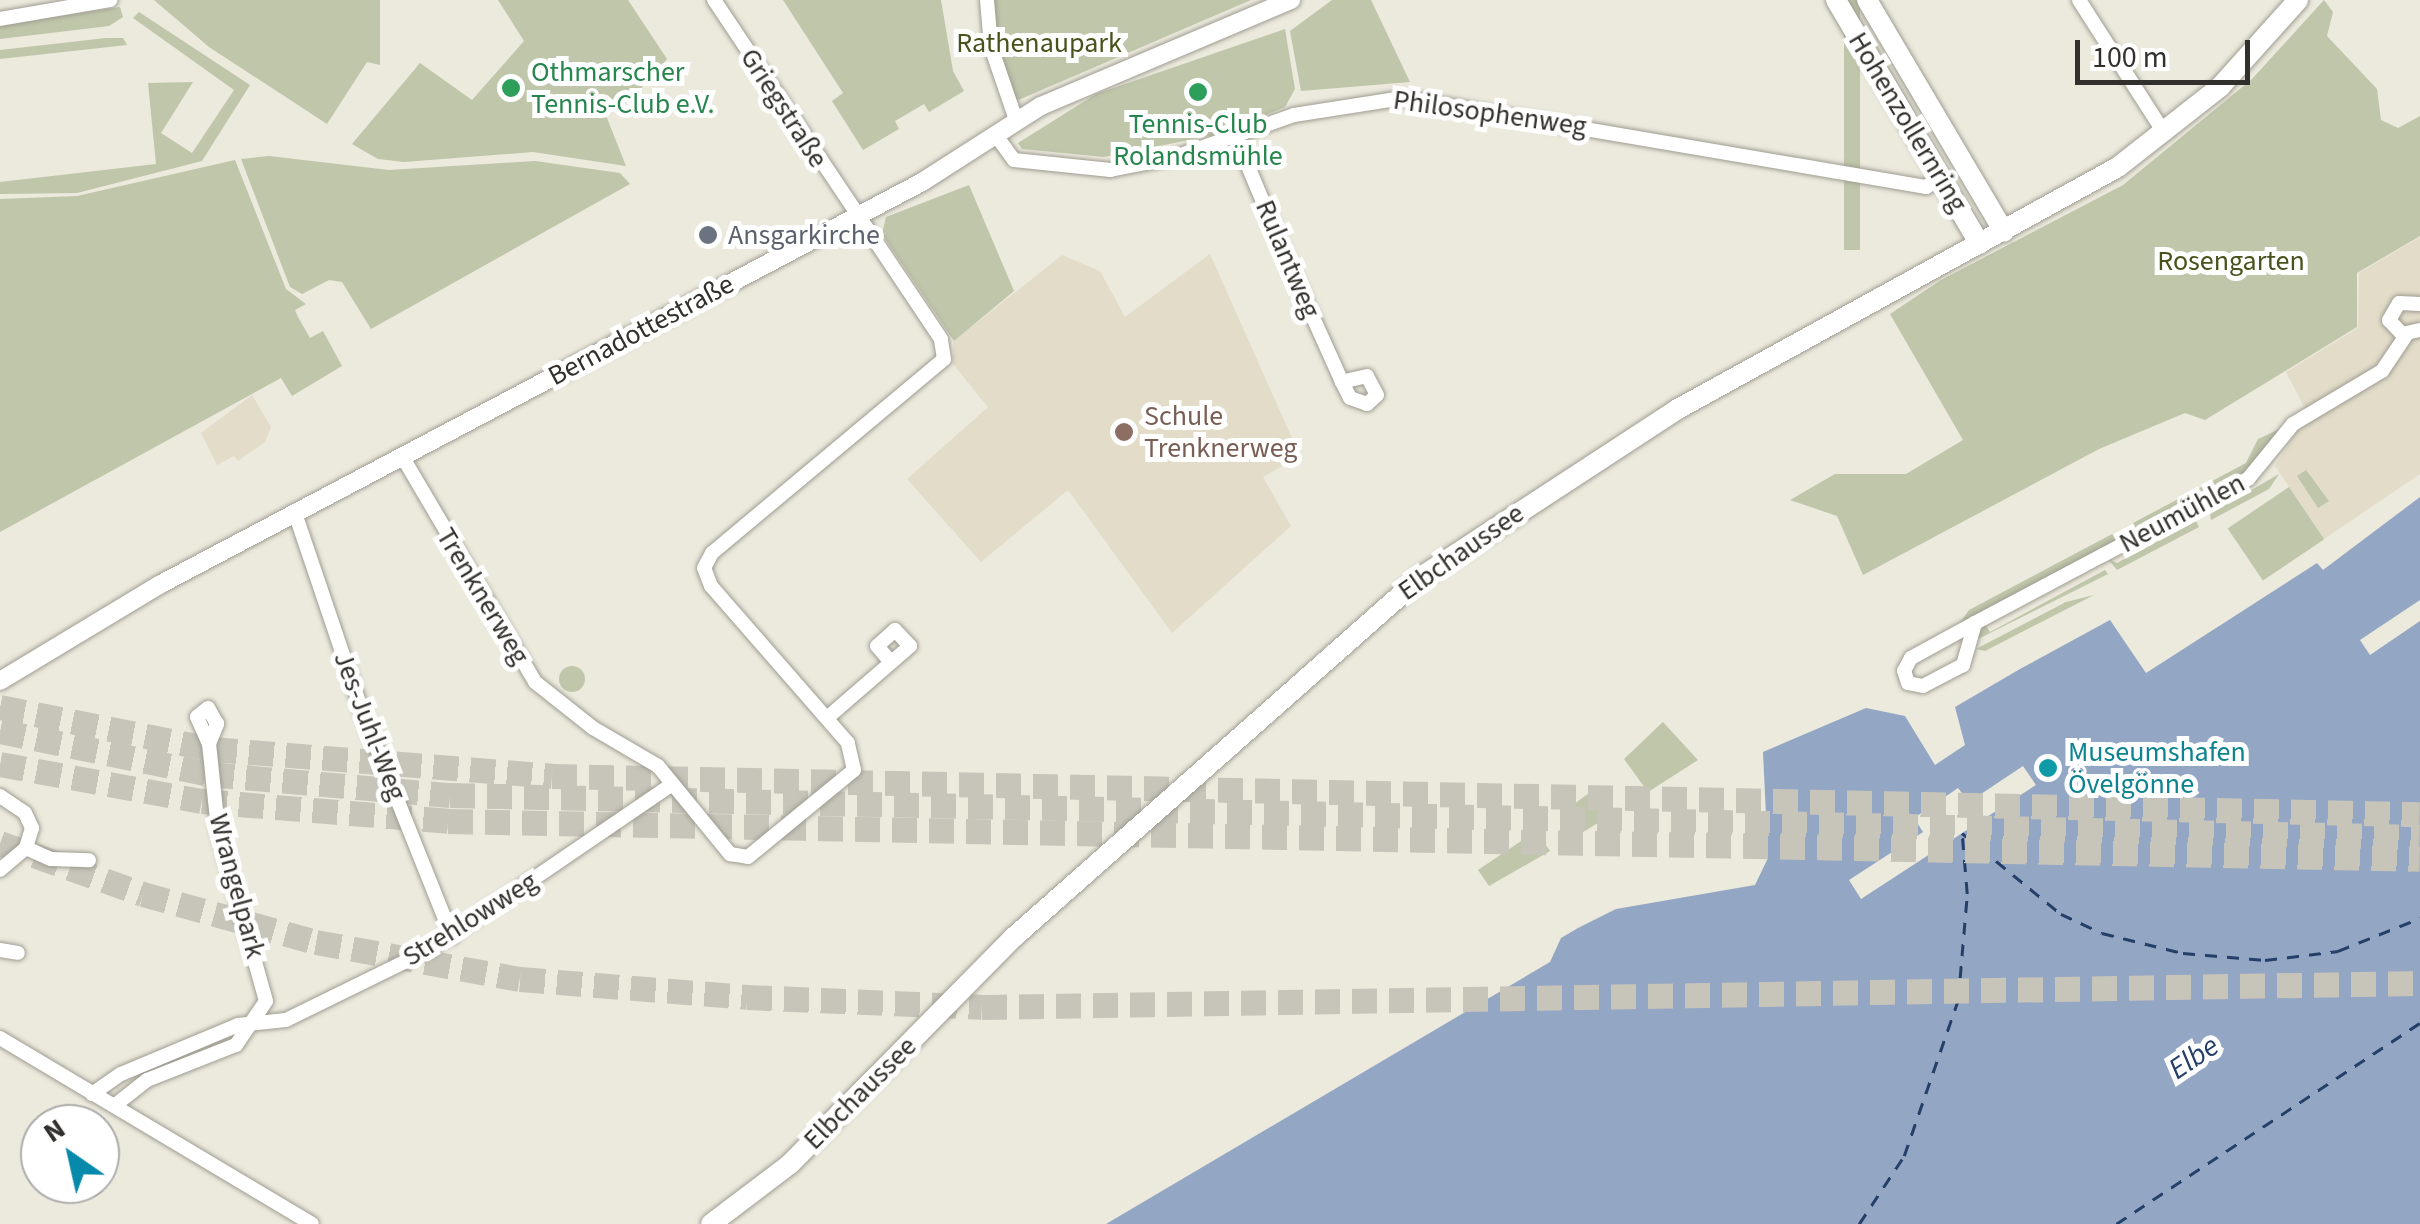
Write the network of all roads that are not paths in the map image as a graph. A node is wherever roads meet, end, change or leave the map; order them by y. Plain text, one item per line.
1 (110, 0) edge
2 (714, 0) edge
3 (987, 0) edge
4 (1291, 0) edge
5 (1836, 0) edge
6 (1867, 0) edge
7 (2079, 0) edge
8 (2298, 0) edge
9 (0, 18) edge
10 (1016, 120) junction
11 (995, 134) junction
12 (2165, 134) junction
13 (1234, 135) junction
14 (1942, 177) junction
15 (858, 214) junction
16 (2004, 232) junction
17 (1980, 244) junction
18 (2420, 304) edge
19 (2413, 332) edge
20 (1342, 382) dead end
21 (402, 456) junction
22 (296, 513) junction
23 (1975, 623) junction
24 (891, 662) dead end
25 (0, 681) edge
26 (827, 718) junction
27 (208, 744) dead end
28 (670, 785) junction
29 (0, 796) edge
30 (26, 848) junction
31 (89, 860) dead end
32 (0, 870) edge
33 (452, 937) junction
34 (0, 950) edge
35 (18, 954) dead end
36 (255, 1024) junction
37 (0, 1038) edge
38 (92, 1094) junction
39 (110, 1104) edge
40 (117, 1104) edge
41 (120, 1110) edge
42 (312, 1224) edge
43 (711, 1224) edge

1 - 9 street
2 - 15 street, Griegstraße
3 - 10 street
4 - 10 street, Bernadottestraße
5 - 14 main road, Hohenzollernring
6 - 16 main road, Hohenzollernring
7 - 12 street
8 - 12 main road, Elbchaussee
10 - 11 street, Bernadottestraße
11 - 13 street, Philosophenweg
11 - 15 street, Bernadottestraße
12 - 16 main road, Elbchaussee
13 - 14 street, Philosophenweg
13 - 20 street, Rulantweg
14 - 17 main road, Hohenzollernring
15 - 21 street, Bernadottestraße
15 - 26 street, Trenknerweg
16 - 17 main road, Elbchaussee
17 - 43 main road, Elbchaussee
18 - 19 street, Neumühlen
19 - 23 street, Neumühlen
21 - 22 street, Bernadottestraße
21 - 28 street, Trenknerweg
22 - 25 street, Bernadottestraße
22 - 33 street, Jes-Juhl-Weg
23 - 23 street, Neumühlen
24 - 26 street
26 - 28 street, Trenknerweg
27 - 36 street, Wrangelpark
28 - 33 street, Strehlowweg
29 - 30 street
30 - 31 street
30 - 32 street
33 - 36 street, Strehlowweg
34 - 35 street
36 - 38 street, Strehlowweg
36 - 40 street, Strehlowweg
37 - 38 street
38 - 39 street
41 - 42 street

